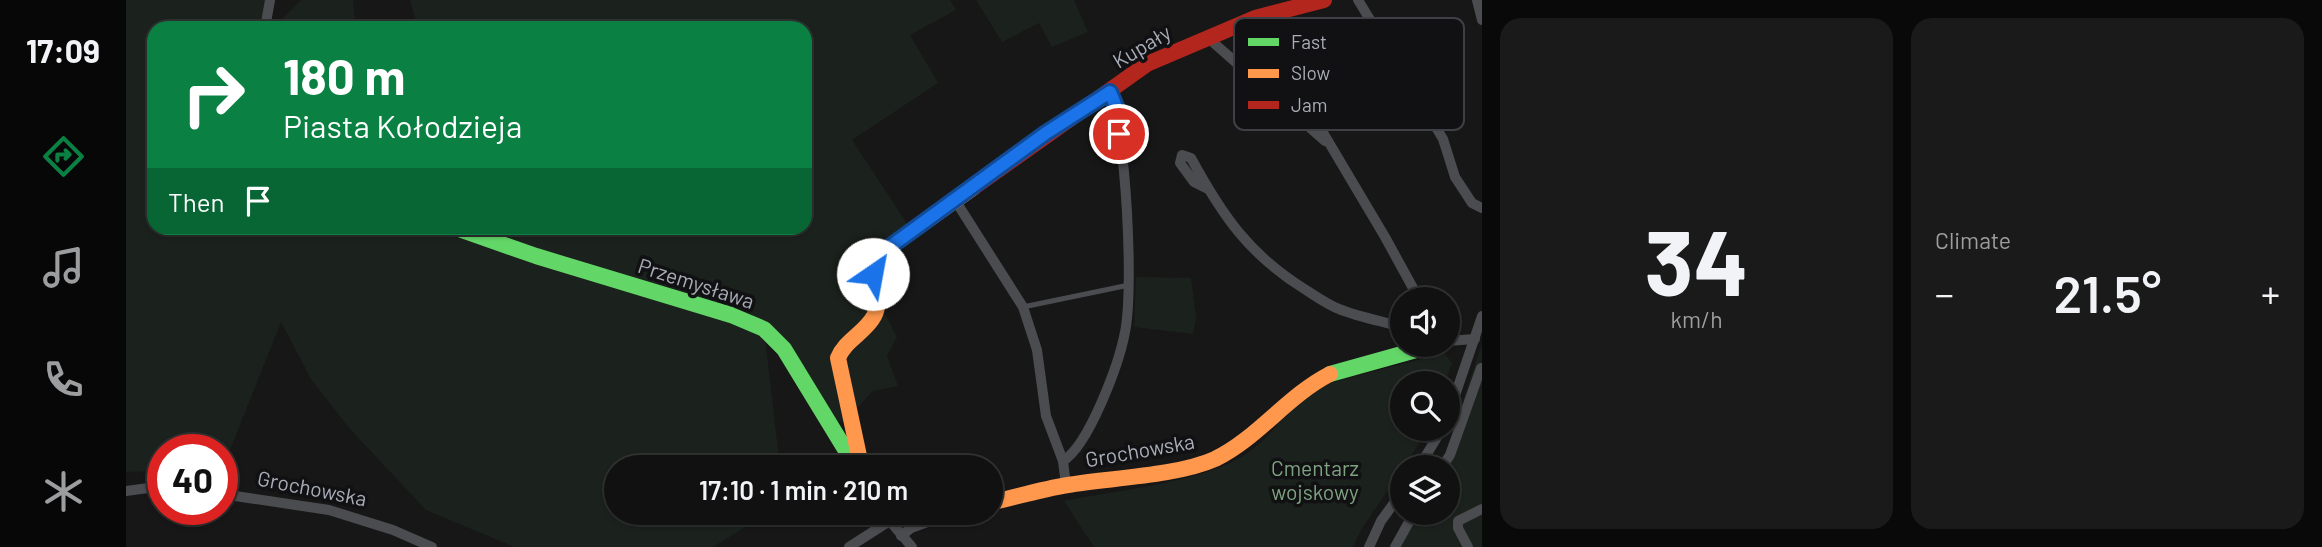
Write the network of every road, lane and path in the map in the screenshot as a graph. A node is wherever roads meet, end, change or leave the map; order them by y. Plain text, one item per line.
1 (270, 0) edge
2 (1324, 0) edge
3 (1358, 0) edge
4 (1477, 0) edge
5 (1255, 18) edge
6 (1369, 18) edge
7 (1482, 20) edge
8 (266, 21) edge
9 (1234, 26) edge
10 (1207, 37) junction
11 (1234, 61) edge
12 (1110, 92) junction
13 (1310, 130) edge
14 (1321, 130) edge
15 (1437, 130) edge
16 (1328, 142) junction
17 (1208, 189) dead end
18 (955, 200) junction
19 (1482, 208) edge
20 (478, 235) edge
21 (1129, 285) junction
22 (1412, 287) edge
23 (1023, 307) junction
24 (1482, 316) edge
25 (1390, 324) edge
26 (1478, 334) edge
27 (1460, 338) edge
28 (1390, 357) edge
29 (1467, 362) junction
30 (1481, 368) edge
31 (1460, 382) edge
32 (848, 455) edge
33 (859, 455) edge
34 (1450, 455) edge
35 (1063, 461) junction
36 (1066, 485) junction
37 (147, 488) edge
38 (126, 491) edge
39 (238, 496) edge
40 (1003, 500) edge
41 (1390, 509) edge
42 (1482, 509) edge
43 (877, 525) edge
44 (892, 525) edge
45 (919, 525) edge
46 (1407, 525) edge
47 (901, 536) junction
48 (432, 547) edge
49 (849, 547) edge
50 (912, 547) edge
51 (1369, 547) edge
52 (1395, 547) edge
53 (1468, 547) edge

1 - 8 street
2 - 5 street, Kupały
3 - 6 street
4 - 7 street
9 - 10 street, Kupały
10 - 11 street
10 - 12 street, Kupały
12 - 18 street, Kupały
12 - 21 street
13 - 16 street
14 - 16 street
15 - 19 street
16 - 22 street
17 - 25 street
18 - 23 street
18 - 33 street, Kupały
20 - 32 street, Przemysława
21 - 23 lane
21 - 35 street
23 - 35 street
24 - 26 street
26 - 27 street, Grochowska
26 - 29 street
28 - 36 street, Grochowska
29 - 30 street
29 - 31 street
30 - 34 street
35 - 36 street
36 - 40 street, Grochowska
37 - 38 street
39 - 48 street, Grochowska
41 - 51 street
42 - 53 street
43 - 49 street
44 - 47 street
45 - 47 street
46 - 52 street
47 - 50 street

